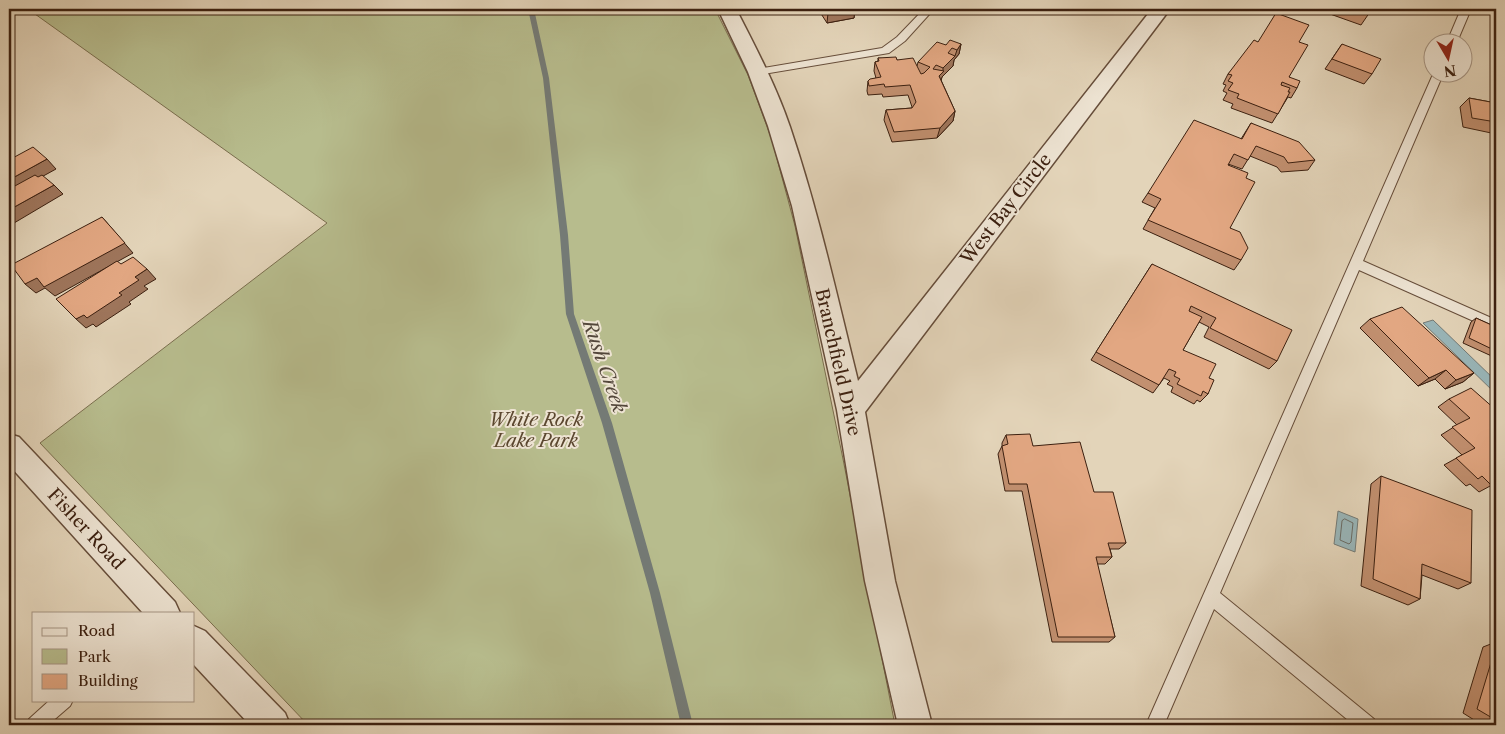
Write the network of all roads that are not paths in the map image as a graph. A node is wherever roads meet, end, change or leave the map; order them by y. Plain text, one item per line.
1 (728, 9) edge
2 (929, 9) edge
3 (1161, 9) edge
4 (1466, 9) edge
5 (1456, 32) edge
6 (758, 72) junction
7 (1434, 82) edge
8 (1355, 264) junction
9 (1496, 326) edge
10 (850, 410) junction
11 (9, 446) edge
12 (1211, 596) junction
13 (162, 612) edge
14 (195, 643) edge
15 (62, 702) edge
16 (35, 725) edge
17 (273, 725) edge
18 (915, 725) edge
19 (1155, 725) edge
20 (1368, 725) edge

1 - 6 street, Branchfield Drive
2 - 6 lane
3 - 10 street, West Bay Circle
4 - 5 lane
6 - 10 street, Branchfield Drive
7 - 8 lane
8 - 9 lane
8 - 12 lane
10 - 18 street, Branchfield Drive
11 - 13 street, Fisher Road
12 - 19 lane
12 - 20 lane
14 - 17 street
15 - 16 lane

